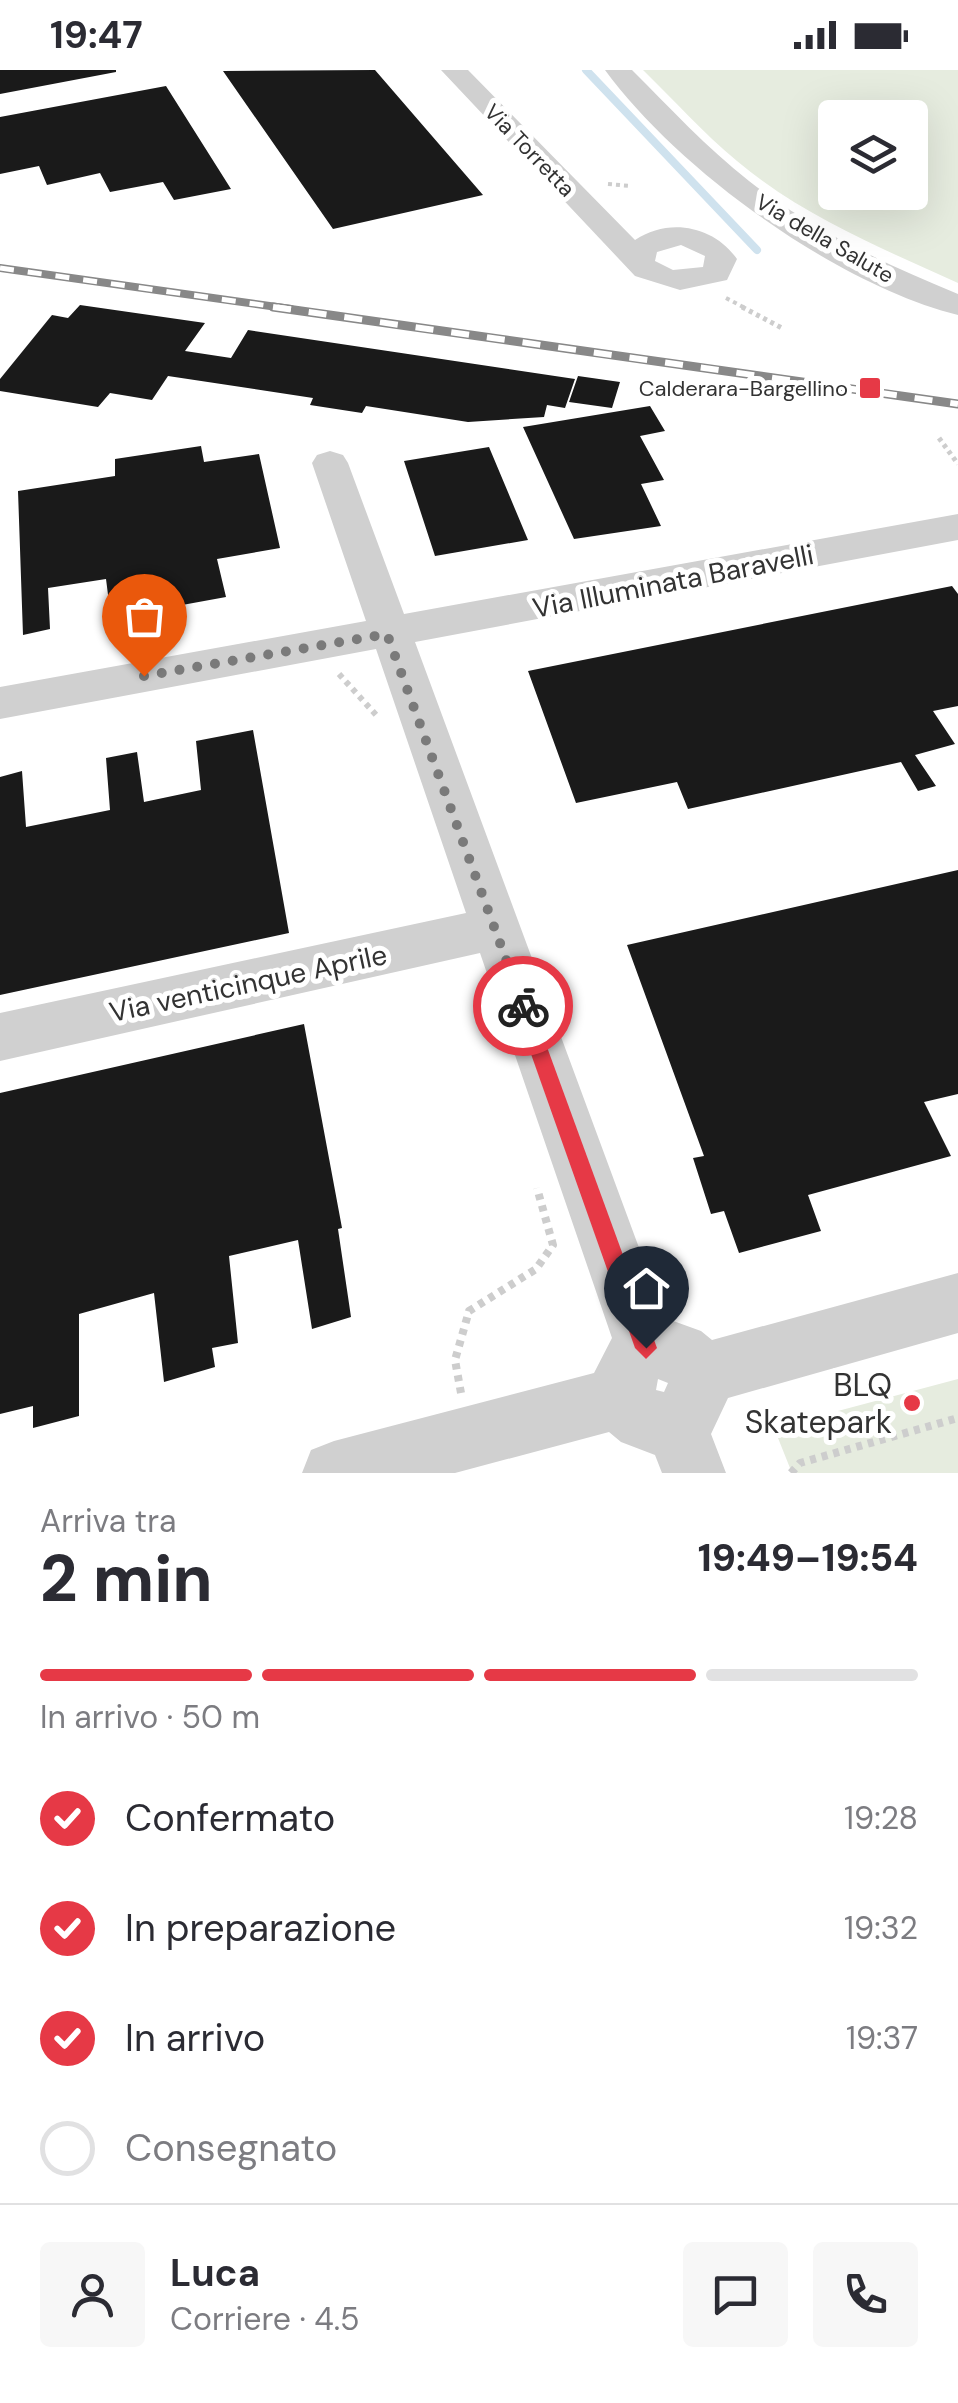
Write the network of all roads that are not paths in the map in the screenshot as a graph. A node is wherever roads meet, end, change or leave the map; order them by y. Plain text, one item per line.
1 (454, 70) edge
2 (618, 70) edge
3 (578, 199) junction
4 (644, 233) junction
5 (958, 305) edge
6 (330, 462) dead end
7 (958, 527) edge
8 (387, 634) junction
9 (0, 703) edge
10 (495, 928) junction
11 (0, 1037) edge
12 (958, 1303) edge
13 (668, 1403) edge
14 (334, 1473) edge

1 - 3 street, Via Torretta
2 - 5 street, Via della Salute
3 - 4 street
3 - 4 street, Via Torretta
4 - 4 street, Via Torretta
6 - 8 street
7 - 8 street, Via Illuminata Baravelli
8 - 9 street
8 - 10 street
10 - 11 street, Via venticinque Aprile
10 - 13 street
12 - 13 street
13 - 14 street

